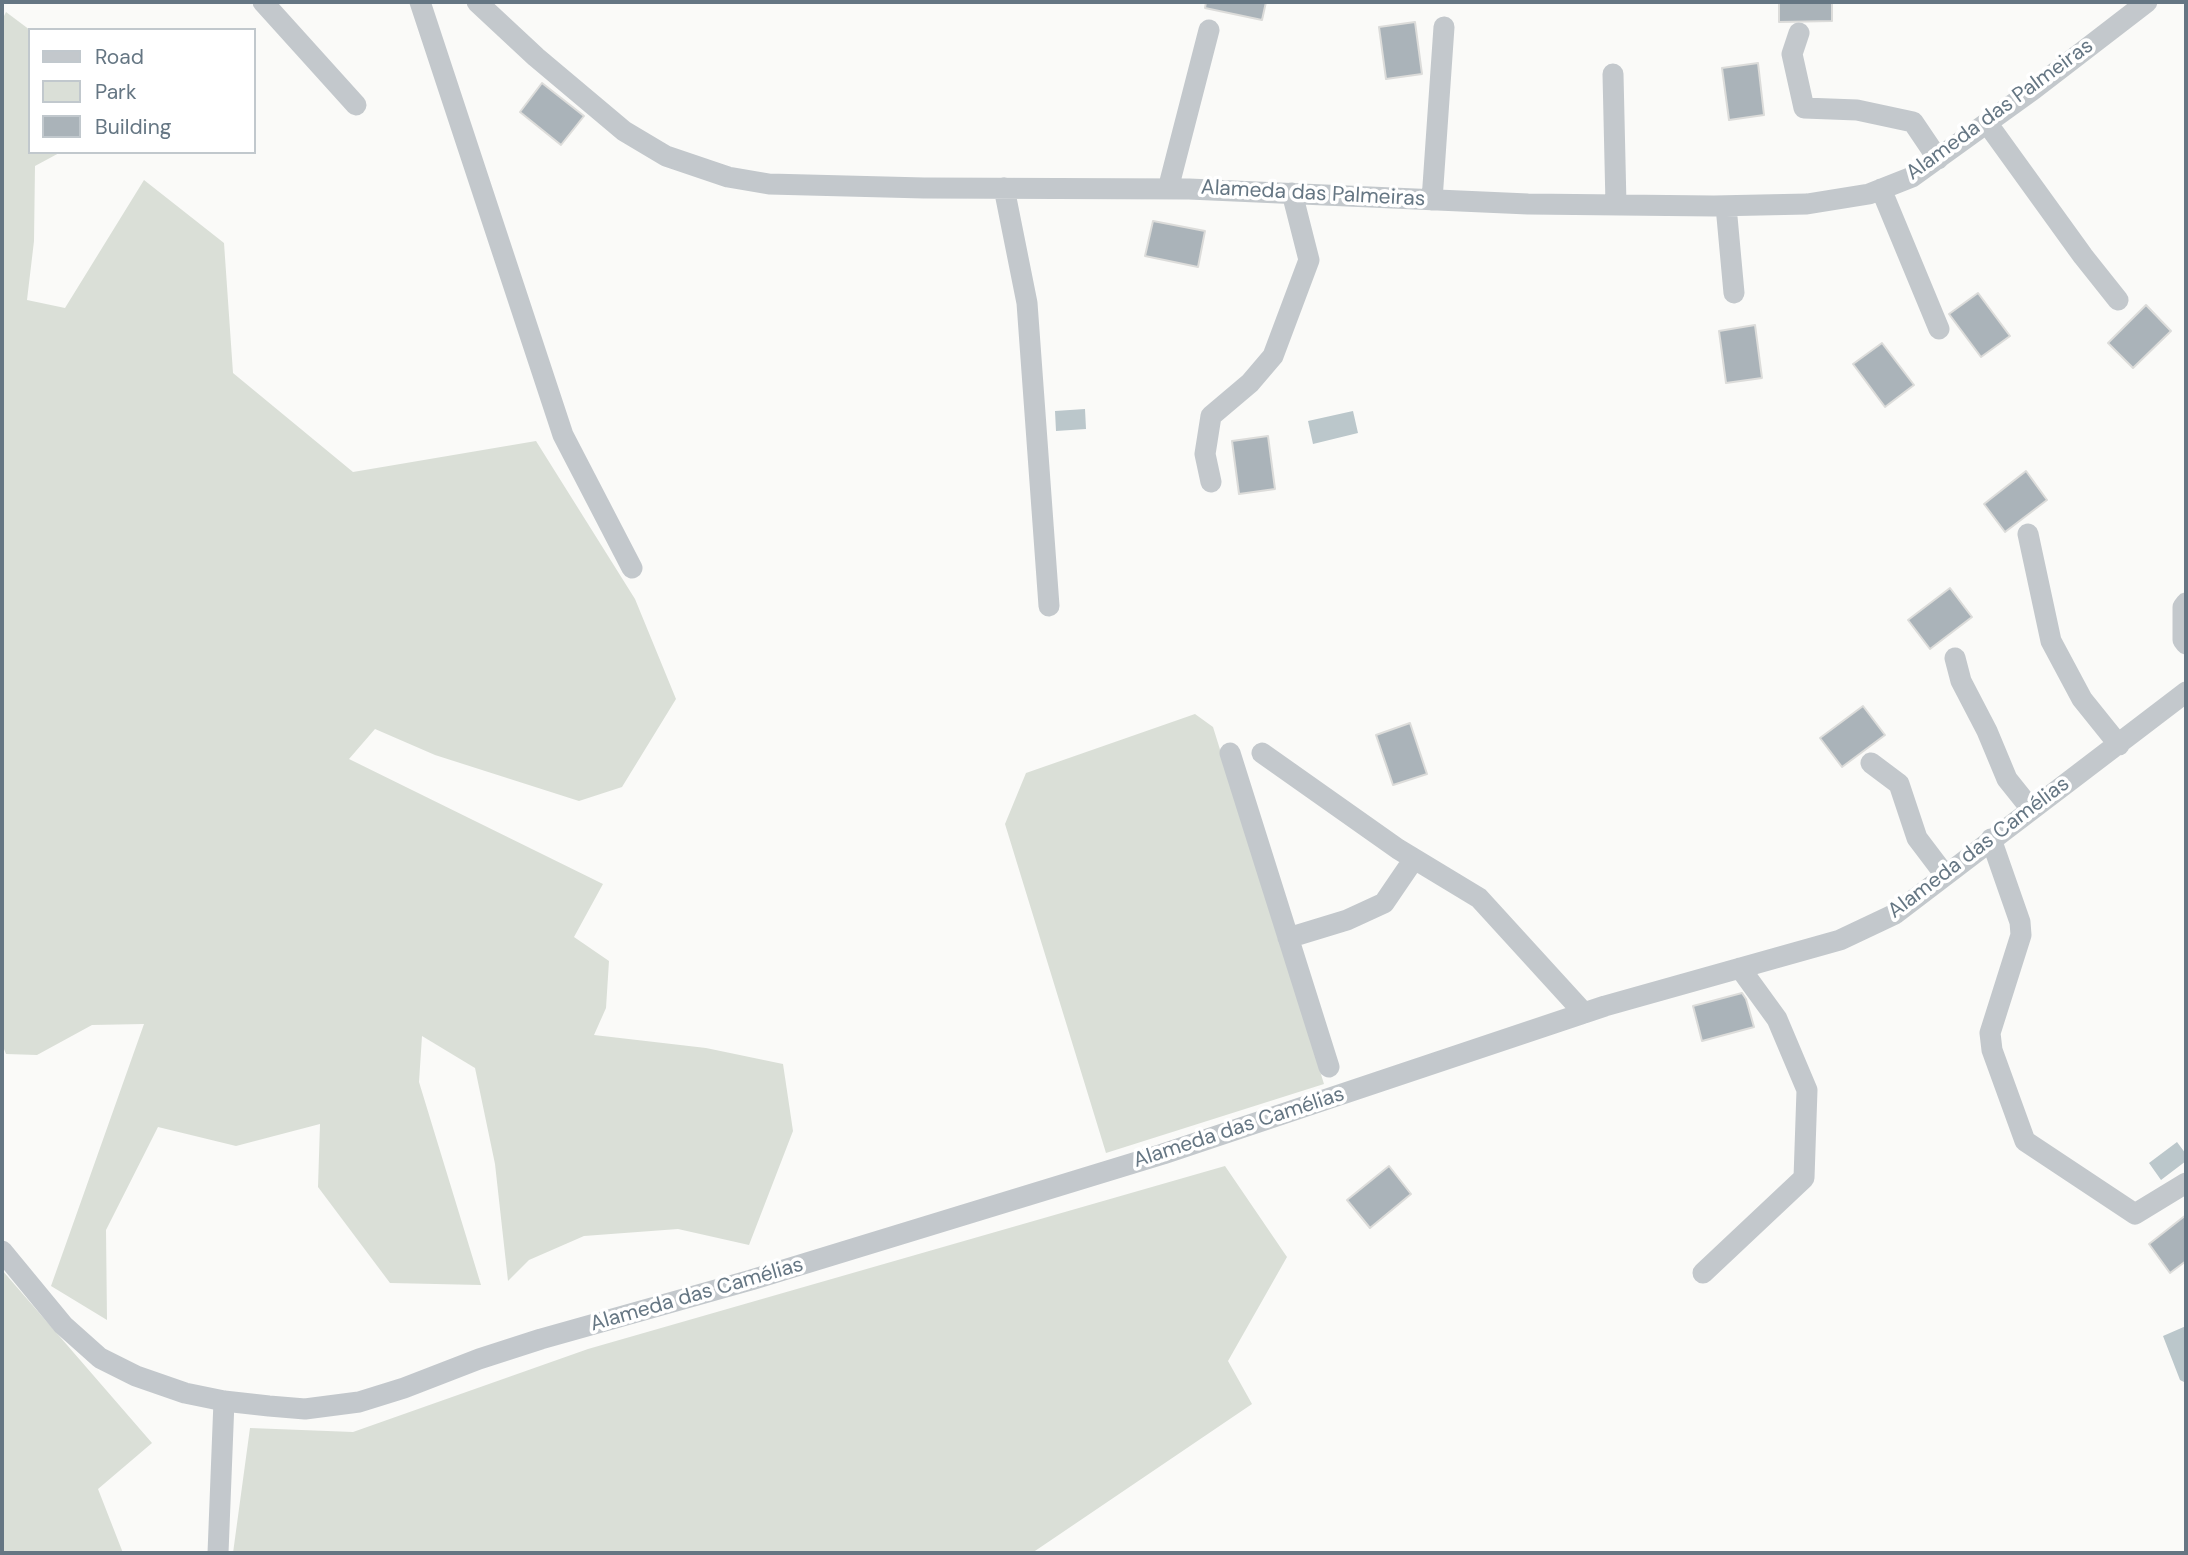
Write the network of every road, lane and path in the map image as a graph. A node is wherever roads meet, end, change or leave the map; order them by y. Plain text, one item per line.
1 (263, 2) edge
2 (420, 2) edge
3 (477, 2) edge
4 (2147, 2) edge
5 (1444, 27) dead end
6 (1209, 30) dead end
7 (1799, 33) dead end
8 (1613, 74) dead end
9 (356, 105) dead end
10 (1987, 123) junction
11 (1938, 159) junction
12 (1004, 188) junction
13 (1168, 189) junction
14 (1881, 189) junction
15 (1292, 193) junction
16 (1432, 200) junction
17 (1616, 205) junction
18 (1726, 206) junction
19 (1734, 293) dead end
20 (2118, 300) dead end
21 (1939, 330) dead end
22 (1211, 482) dead end
23 (2028, 534) dead end
24 (632, 568) dead end
25 (2186, 603) edge
26 (1049, 606) dead end
27 (2186, 644) edge
28 (1955, 658) dead end
29 (2186, 692) edge
30 (2119, 745) junction
31 (1230, 753) dead end
32 (1262, 753) dead end
33 (1871, 763) dead end
34 (2031, 809) junction
35 (1990, 839) junction
36 (1414, 859) junction
37 (1945, 875) junction
38 (1288, 938) junction
39 (1740, 968) junction
40 (1584, 1013) junction
41 (1329, 1067) dead end
42 (2186, 1183) edge
43 (2, 1251) edge
44 (1703, 1273) dead end
45 (224, 1401) junction
46 (218, 1553) edge

1 - 9 street
2 - 24 street
3 - 12 street, Alameda das Palmeiras
4 - 10 street, Alameda das Palmeiras
5 - 16 street
6 - 13 street
7 - 11 street
8 - 17 street
10 - 11 street, Alameda das Palmeiras
10 - 20 street
11 - 14 street, Alameda das Palmeiras
12 - 13 street, Alameda das Palmeiras
12 - 26 street
13 - 15 street, Alameda das Palmeiras
14 - 18 street, Alameda das Palmeiras
14 - 21 street
15 - 16 street, Alameda das Palmeiras
15 - 22 street
16 - 17 street, Alameda das Palmeiras
17 - 18 street, Alameda das Palmeiras
18 - 19 street
23 - 30 street
25 - 27 street
28 - 34 street
29 - 30 street, Alameda das Camélias
30 - 34 street, Alameda das Camélias
31 - 38 street
32 - 36 street
33 - 37 street
34 - 35 street, Alameda das Camélias
35 - 37 street, Alameda das Camélias
35 - 42 street
36 - 38 street
36 - 40 street
37 - 39 street, Alameda das Camélias
38 - 41 street
39 - 40 street, Alameda das Camélias
39 - 44 street
40 - 45 street, Alameda das Camélias
43 - 45 street, Alameda das Camélias
45 - 46 street

